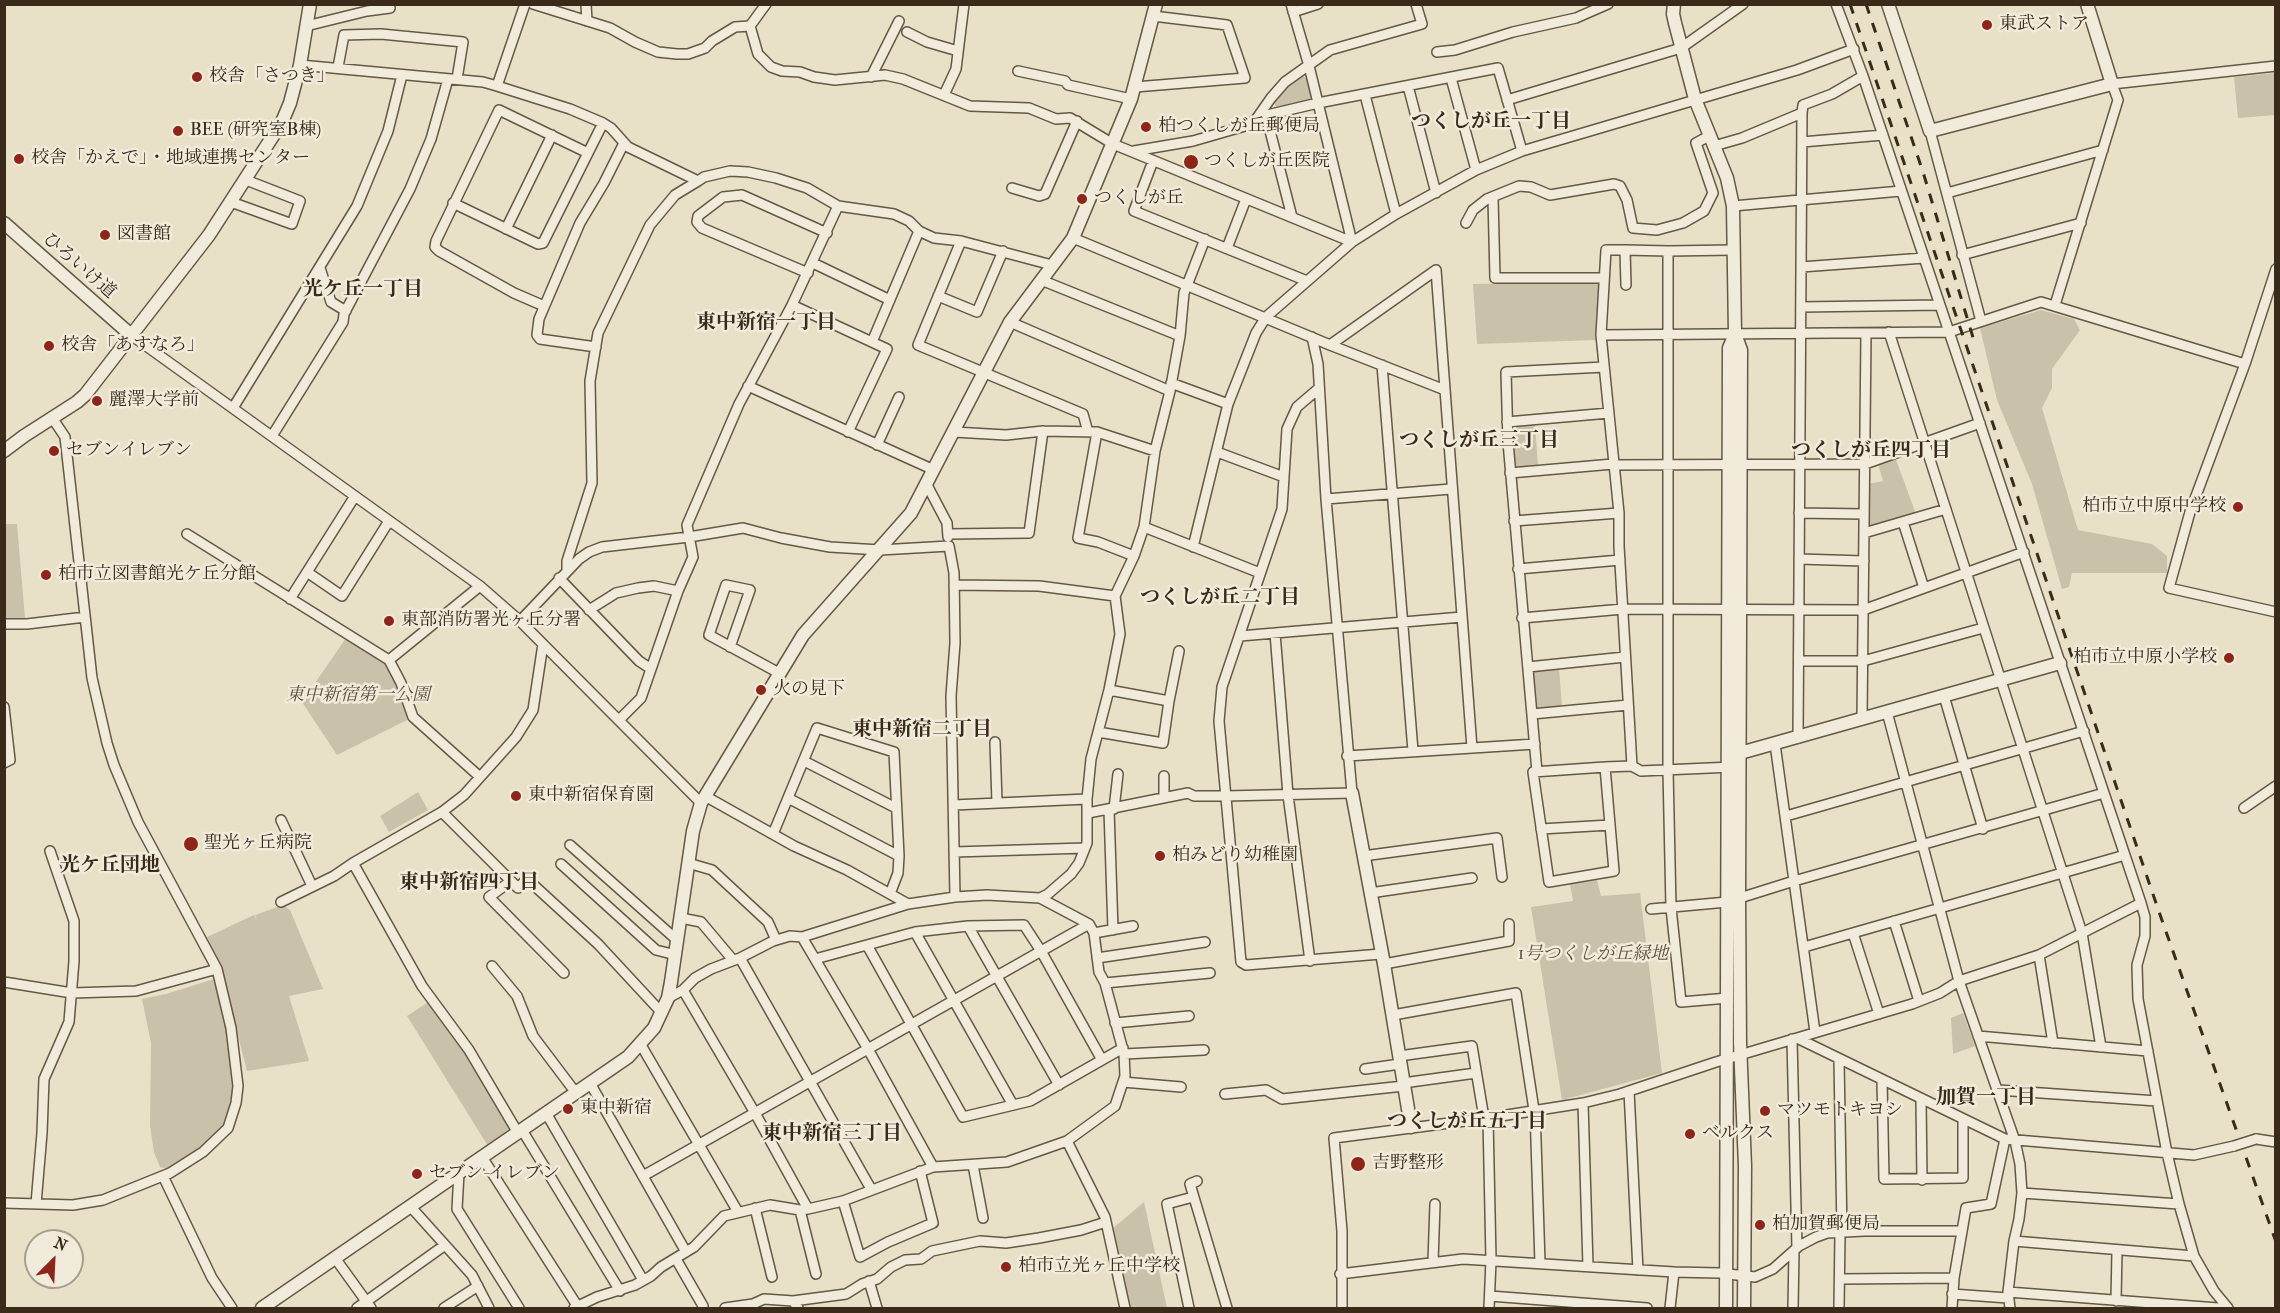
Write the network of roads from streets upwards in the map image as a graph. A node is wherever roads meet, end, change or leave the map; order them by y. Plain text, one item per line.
1 (310, 4) edge
2 (525, 4) edge
3 (533, 4) edge
4 (586, 4) edge
5 (766, 4) edge
6 (964, 4) edge
7 (1318, 4) edge
8 (1416, 4) edge
9 (1608, 4) edge
10 (1674, 4) edge
11 (1743, 4) edge
12 (1836, 4) edge
13 (1888, 4) edge
14 (2088, 4) edge
15 (367, 8) edge
16 (390, 8) dead end
17 (1292, 8) edge
18 (1155, 10) edge
19 (587, 21) junction
20 (899, 21) dead end
21 (306, 26) junction
22 (750, 26) junction
23 (908, 32) dead end
24 (1681, 48) junction
25 (1854, 50) junction
26 (958, 51) junction
27 (1437, 52) dead end
28 (300, 65) junction
29 (1309, 66) junction
30 (2276, 66) edge
31 (338, 67) junction
32 (1018, 71) dead end
33 (402, 75) junction
34 (1863, 76) junction
35 (871, 77) junction
36 (1451, 78) junction
37 (452, 79) junction
38 (2112, 84) junction
39 (497, 86) junction
40 (1408, 86) junction
41 (1133, 93) junction
42 (1365, 94) junction
43 (944, 95) junction
44 (1695, 99) junction
45 (1507, 100) junction
46 (1318, 103) junction
47 (1802, 114) junction
48 (1266, 115) junction
49 (1256, 120) junction
50 (1077, 121) junction
51 (603, 123) junction
52 (1930, 131) junction
53 (552, 135) junction
54 (1882, 135) junction
55 (1712, 141) junction
56 (1802, 142) junction
57 (624, 143) junction
58 (1113, 144) junction
59 (2103, 150) junction
60 (1522, 151) junction
61 (1131, 152) junction
62 (588, 153) junction
63 (1154, 161) junction
64 (1476, 170) junction
65 (246, 180) junction
66 (698, 180) junction
67 (1012, 188) dead end
68 (1901, 191) junction
69 (1436, 193) junction
70 (1947, 193) junction
71 (1493, 198) junction
72 (1246, 199) junction
73 (1802, 199) junction
74 (231, 201) junction
75 (453, 203) junction
76 (838, 206) junction
77 (1733, 206) junction
78 (1396, 214) junction
79 (1292, 217) junction
80 (4, 223) edge
81 (1466, 223) dead end
82 (2081, 223) junction
83 (506, 229) junction
84 (919, 231) junction
85 (827, 233) junction
86 (1073, 238) junction
87 (1205, 239) junction
88 (961, 241) junction
89 (1353, 242) junction
90 (1227, 248) junction
91 (1625, 250) junction
92 (1733, 250) junction
93 (1003, 251) junction
94 (1668, 251) junction
95 (1962, 255) junction
96 (1924, 258) junction
97 (813, 263) junction
98 (1053, 265) junction
99 (1801, 267) junction
100 (320, 268) junction
101 (2276, 269) edge
102 (808, 273) junction
103 (1604, 278) junction
104 (1041, 280) junction
105 (1307, 281) junction
106 (1188, 285) junction
107 (1626, 285) dead end
108 (938, 296) junction
109 (890, 300) junction
110 (792, 304) junction
111 (1940, 305) junction
112 (2055, 305) junction
113 (544, 306) junction
114 (1801, 306) junction
115 (346, 311) junction
116 (1266, 317) junction
117 (1981, 321) junction
118 (1010, 322) junction
119 (1889, 332) junction
120 (1949, 332) junction
121 (1800, 333) junction
122 (1866, 333) junction
123 (1735, 334) junction
124 (131, 335) junction
125 (1601, 335) junction
126 (1670, 335) junction
127 (1180, 336) junction
128 (1312, 337) junction
129 (872, 342) junction
130 (1330, 345) junction
131 (596, 347) junction
132 (2245, 364) junction
133 (1382, 365) junction
134 (1604, 367) junction
135 (983, 373) junction
136 (748, 386) junction
137 (1171, 387) junction
138 (1318, 389) junction
139 (1445, 390) junction
140 (900, 397) dead end
141 (1228, 404) junction
142 (233, 408) junction
143 (1609, 412) junction
144 (53, 419) junction
145 (1508, 422) junction
146 (1980, 423) junction
147 (1043, 431) junction
148 (848, 432) junction
149 (954, 432) junction
150 (1092, 432) junction
151 (272, 436) junction
152 (1925, 443) junction
153 (877, 445) junction
154 (4, 451) edge
155 (1155, 451) junction
156 (1217, 452) junction
157 (1865, 464) junction
158 (1613, 465) junction
159 (1669, 465) junction
160 (1736, 465) junction
161 (1800, 465) junction
162 (934, 470) junction
163 (1510, 472) junction
164 (1284, 477) junction
165 (927, 485) junction
166 (1452, 489) junction
167 (1392, 494) junction
168 (355, 496) junction
169 (1326, 499) junction
170 (1946, 509) junction
171 (1619, 513) junction
172 (1800, 513) junction
173 (1864, 514) junction
174 (389, 521) junction
175 (1514, 521) junction
176 (1903, 522) junction
177 (1144, 527) junction
178 (1864, 533) junction
179 (187, 534) dead end
180 (948, 534) junction
181 (689, 537) junction
182 (949, 546) junction
183 (1193, 547) junction
184 (880, 550) junction
185 (2024, 552) junction
186 (1134, 556) junction
187 (1799, 559) junction
188 (1620, 560) junction
189 (1864, 561) junction
190 (1518, 569) junction
191 (567, 570) junction
192 (307, 572) junction
193 (1260, 573) junction
194 (1966, 573) junction
195 (559, 578) junction
196 (954, 585) junction
197 (480, 586) junction
198 (1924, 588) junction
199 (678, 591) junction
200 (1115, 596) junction
201 (290, 599) junction
202 (589, 609) junction
203 (1623, 609) junction
204 (1669, 609) junction
205 (1735, 609) junction
206 (1799, 610) junction
207 (1863, 610) junction
208 (2276, 612) edge
209 (85, 617) junction
210 (1462, 617) junction
211 (1522, 618) junction
212 (519, 621) junction
213 (1401, 622) junction
214 (4, 624) edge
215 (1338, 627) junction
216 (1983, 628) junction
217 (1275, 633) junction
218 (1240, 636) junction
219 (543, 644) junction
220 (730, 647) junction
221 (1179, 651) dead end
222 (1625, 657) junction
223 (389, 660) junction
224 (1799, 661) junction
225 (1863, 661) junction
226 (2060, 663) junction
227 (1528, 667) junction
228 (651, 669) junction
229 (778, 673) junction
230 (1999, 680) junction
231 (1109, 690) junction
232 (1944, 696) junction
233 (1169, 701) junction
234 (1628, 705) junction
235 (4, 707) edge
236 (1887, 712) junction
237 (1532, 714) junction
238 (1862, 719) junction
239 (619, 720) junction
240 (2084, 731) junction
241 (1098, 732) junction
242 (1798, 738) junction
243 (995, 742) dead end
244 (1535, 744) junction
245 (1775, 744) junction
246 (1472, 748) junction
247 (2021, 748) junction
248 (1413, 752) junction
249 (1347, 756) junction
250 (1735, 760) junction
251 (804, 761) junction
252 (4, 763) edge
253 (1964, 765) junction
254 (1632, 766) junction
255 (1605, 767) junction
256 (1668, 770) junction
257 (1537, 772) junction
258 (1118, 774) dead end
259 (1164, 776) dead end
260 (480, 777) junction
261 (1906, 782) junction
262 (2276, 786) edge
263 (1352, 793) junction
264 (2104, 793) junction
265 (1288, 795) junction
266 (1226, 796) junction
267 (788, 798) junction
268 (1164, 798) junction
269 (1087, 799) junction
270 (703, 800) junction
271 (997, 803) junction
272 (954, 805) junction
273 (896, 808) junction
274 (2244, 808) dead end
275 (1111, 810) junction
276 (2041, 811) junction
277 (442, 812) junction
278 (1088, 813) junction
279 (1786, 816) junction
280 (281, 820) dead end
281 (1610, 825) junction
282 (1541, 829) junction
283 (1983, 829) junction
284 (773, 834) junction
285 (570, 845) dead end
286 (1923, 845) junction
287 (1085, 848) junction
288 (50, 851) dead end
289 (954, 852) junction
290 (2125, 855) junction
291 (899, 856) junction
292 (1363, 856) junction
293 (353, 863) junction
294 (688, 863) junction
295 (561, 864) dead end
296 (2062, 873) junction
297 (1502, 877) dead end
298 (1472, 878) dead end
299 (511, 881) junction
300 (1794, 881) junction
301 (312, 886) junction
302 (1370, 892) junction
303 (890, 894) junction
304 (955, 897) junction
305 (1739, 897) junction
306 (1040, 898) junction
307 (280, 902) dead end
308 (1727, 902) junction
309 (2141, 903) junction
310 (908, 904) junction
311 (1671, 908) junction
312 (1940, 908) junction
313 (1651, 909) dead end
314 (681, 918) junction
315 (1894, 921) junction
316 (1509, 924) dead end
317 (968, 926) junction
318 (1133, 926) dead end
319 (1092, 928) junction
320 (1113, 930) junction
321 (915, 932) junction
322 (1853, 933) junction
323 (2082, 933) junction
324 (802, 937) junction
325 (776, 940) junction
326 (678, 942) junction
327 (1205, 942) dead end
328 (867, 945) junction
329 (1804, 947) junction
330 (1041, 951) junction
331 (676, 955) junction
332 (2039, 955) junction
333 (1097, 958) junction
334 (736, 959) junction
335 (1382, 959) junction
336 (815, 960) junction
337 (1311, 961) junction
338 (492, 966) dead end
339 (217, 969) junction
340 (564, 973) dead end
341 (1210, 974) dead end
342 (996, 976) junction
343 (1959, 981) junction
344 (4, 982) edge
345 (1105, 983) junction
346 (683, 990) junction
347 (72, 993) junction
348 (668, 998) junction
349 (1728, 998) junction
350 (953, 1000) junction
351 (1919, 1001) junction
352 (662, 1013) junction
353 (1879, 1014) junction
354 (1393, 1015) junction
355 (1188, 1016) dead end
356 (1115, 1023) junction
357 (911, 1025) junction
358 (1815, 1032) junction
359 (1978, 1036) junction
360 (1794, 1039) junction
361 (2053, 1043) junction
362 (641, 1045) junction
363 (2101, 1047) junction
364 (868, 1049) junction
365 (1204, 1050) dead end
366 (1123, 1051) junction
367 (2148, 1051) junction
368 (1741, 1054) junction
369 (1728, 1058) junction
370 (1102, 1060) junction
371 (1400, 1060) junction
372 (1839, 1060) junction
373 (1365, 1069) dead end
374 (1476, 1073) junction
375 (1882, 1080) junction
376 (810, 1081) junction
377 (1123, 1082) junction
378 (590, 1083) junction
379 (1404, 1084) junction
380 (1059, 1085) junction
381 (1180, 1087) dead end
382 (1998, 1090) junction
383 (1629, 1091) junction
384 (576, 1093) junction
385 (1225, 1094) dead end
386 (1921, 1099) junction
387 (2157, 1101) junction
388 (1583, 1103) junction
389 (1013, 1106) junction
390 (1534, 1110) junction
391 (546, 1113) junction
392 (755, 1113) junction
393 (1486, 1118) junction
394 (1963, 1119) junction
395 (1411, 1127) junction
396 (520, 1131) junction
397 (2005, 1139) junction
398 (1067, 1141) junction
399 (2015, 1141) junction
400 (2276, 1142) edge
401 (699, 1145) junction
402 (2167, 1153) junction
403 (482, 1157) junction
404 (973, 1165) junction
405 (933, 1167) junction
406 (920, 1171) junction
407 (459, 1173) junction
408 (163, 1176) junction
409 (643, 1176) junction
410 (1922, 1180) junction
411 (1197, 1181) dead end
412 (871, 1189) junction
413 (2022, 1193) junction
414 (1193, 1197) junction
415 (1744, 1199) junction
416 (1726, 1200) junction
417 (843, 1201) junction
418 (4, 1203) edge
419 (36, 1204) junction
420 (1435, 1204) dead end
421 (2179, 1204) junction
422 (410, 1206) junction
423 (755, 1208) junction
424 (804, 1210) junction
425 (738, 1212) junction
426 (983, 1218) dead end
427 (1106, 1222) junction
428 (1961, 1231) junction
429 (1841, 1233) junction
430 (2014, 1241) junction
431 (445, 1245) junction
432 (1796, 1250) junction
433 (2117, 1250) junction
434 (686, 1252) junction
435 (2194, 1256) junction
436 (335, 1258) junction
437 (676, 1259) junction
438 (1491, 1260) junction
439 (1433, 1262) junction
440 (1540, 1263) junction
441 (1588, 1266) junction
442 (1638, 1270) junction
443 (1674, 1272) junction
444 (816, 1274) dead end
445 (1340, 1274) junction
446 (1726, 1274) junction
447 (1744, 1276) junction
448 (772, 1277) dead end
449 (1954, 1278) junction
450 (1840, 1279) junction
451 (643, 1280) junction
452 (869, 1281) junction
453 (478, 1286) junction
454 (620, 1291) junction
455 (1952, 1294) junction
456 (2008, 1295) junction
457 (1490, 1296) junction
458 (2116, 1301) junction
459 (368, 1305) edge
460 (795, 1305) edge
461 (704, 1306) dead end
462 (450, 1307) edge
463 (740, 1307) edge
464 (2170, 1307) edge
465 (232, 1308) edge
466 (262, 1308) edge
467 (357, 1308) edge
468 (489, 1308) edge
469 (519, 1308) edge
470 (576, 1308) edge
471 (726, 1308) edge
472 (877, 1308) edge
473 (1125, 1308) edge
474 (1189, 1308) edge
475 (1227, 1308) edge
476 (1342, 1308) edge
477 (1489, 1308) edge
478 (1647, 1308) edge
479 (1670, 1308) edge
480 (1726, 1308) edge
481 (1744, 1308) edge
482 (1793, 1308) edge
483 (1839, 1308) edge
484 (1952, 1308) edge
485 (2010, 1308) edge
486 (2218, 1308) edge
487 (2228, 1308) edge

1 - 21 street
2 - 39 street
3 - 19 street
4 - 19 street
5 - 22 street
6 - 26 street
7 - 17 street
8 - 29 street
9 - 27 street
10 - 24 street
11 - 24 street
12 - 25 street
13 - 52 street
14 - 38 street
15 - 16 street
15 - 21 street
17 - 29 street
18 - 41 street
18 - 41 street
19 - 22 street
20 - 35 street
21 - 28 street
22 - 35 street
23 - 26 street
24 - 44 street
24 - 45 street
25 - 34 street
25 - 44 street
26 - 43 street
28 - 31 street
28 - 65 street
29 - 46 street
29 - 49 street
30 - 38 street
31 - 33 street
31 - 37 street
32 - 41 street
33 - 37 street
33 - 100 street
34 - 47 street
34 - 54 street
35 - 43 street
36 - 40 street
36 - 45 street
36 - 64 street
37 - 39 street
37 - 115 street
38 - 52 street
38 - 59 street
39 - 51 street
40 - 42 street
40 - 69 street
41 - 58 street
42 - 46 street
42 - 78 street
43 - 50 street
44 - 55 street
44 - 60 street
45 - 60 street
46 - 48 street
46 - 89 street
47 - 55 street
47 - 56 street
48 - 49 street
48 - 79 street
49 - 61 street
50 - 58 street
50 - 67 street
51 - 57 street
51 - 62 street
52 - 70 street
53 - 62 street
53 - 75 street
53 - 83 street
54 - 56 street
54 - 68 street
55 - 71 street
55 - 77 street
56 - 73 street
57 - 66 street
57 - 113 street
58 - 61 street
58 - 86 street
59 - 70 street
59 - 82 street
60 - 64 street
61 - 63 street
62 - 83 street
63 - 72 street
63 - 87 street
64 - 69 street
65 - 74 street
65 - 74 street
66 - 76 street
66 - 131 street
68 - 73 street
68 - 96 street
69 - 78 street
70 - 95 street
71 - 81 street
71 - 103 street
72 - 79 street
72 - 90 street
73 - 77 street
73 - 99 street
74 - 124 street
75 - 83 street
75 - 113 street
76 - 84 street
76 - 85 street
77 - 92 street
78 - 89 street
79 - 89 street
80 - 124 street, ひろいけ道
82 - 95 street
82 - 112 street
84 - 88 street
84 - 109 street
85 - 97 street
85 - 102 street
86 - 98 street
86 - 106 street
87 - 90 street
87 - 106 street
88 - 93 street
88 - 108 street
89 - 105 street
90 - 105 street
91 - 94 street
91 - 103 street
91 - 107 street
92 - 94 street
92 - 123 street
93 - 98 street
93 - 108 street
94 - 126 street
95 - 117 street
96 - 99 street
96 - 111 street
97 - 102 street
97 - 109 street
98 - 104 street
99 - 114 street
100 - 115 street
100 - 142 street
101 - 132 street
102 - 110 street
103 - 125 street
104 - 118 street
104 - 127 street
105 - 116 street
106 - 116 street
106 - 127 street
108 - 135 street
109 - 129 street
110 - 129 street
110 - 136 street
111 - 114 street
111 - 120 street
112 - 117 street
112 - 132 street
113 - 131 street
114 - 121 street
115 - 151 street
116 - 128 street
116 - 141 street
117 - 120 street
118 - 135 street
118 - 137 street
119 - 120 street
119 - 122 street
119 - 152 street
120 - 146 street
121 - 122 street
121 - 123 street
121 - 161 street
122 - 157 street
123 - 126 street
123 - 160 street
124 - 142 street
124 - 144 street
125 - 126 street
125 - 134 street
126 - 159 street
127 - 137 street
128 - 130 street
128 - 138 street
129 - 148 street
130 - 133 street
130 - 139 street
131 - 191 street
132 - 208 street
133 - 139 street
133 - 167 street
134 - 143 street
134 - 145 street
135 - 149 street
135 - 150 street
136 - 148 street
136 - 181 street
137 - 141 street
137 - 155 street
138 - 164 street
138 - 169 street
139 - 166 street
140 - 153 street
141 - 156 street
142 - 151 street
143 - 145 street
143 - 158 street
144 - 154 street
144 - 209 street
145 - 163 street
146 - 152 street
146 - 185 street
147 - 149 street
147 - 150 street
147 - 180 street
148 - 153 street
149 - 162 street
150 - 155 street
150 - 186 street
151 - 168 street
152 - 157 street
152 - 170 street
153 - 162 street
155 - 177 street
156 - 164 street
156 - 183 street
157 - 161 street
157 - 173 street
158 - 159 street
158 - 163 street
158 - 171 street
159 - 160 street
159 - 204 street
160 - 161 street
160 - 205 street
161 - 172 street
162 - 165 street
163 - 175 street
164 - 193 street
165 - 180 street
165 - 184 street
166 - 167 street
166 - 210 street
167 - 169 street
167 - 213 street
168 - 174 street
168 - 192 street
169 - 215 street
170 - 176 street
170 - 194 street
171 - 175 street
171 - 188 street
172 - 173 street
172 - 187 street
173 - 178 street
174 - 192 street
174 - 197 street
175 - 190 street
176 - 178 street
176 - 198 street
177 - 183 street
177 - 186 street
178 - 189 street
179 - 201 street
180 - 182 street
181 - 184 street
181 - 191 street
181 - 199 street
182 - 184 street
182 - 196 street
183 - 193 street
184 - 229 street
185 - 194 street
185 - 226 street
186 - 200 street
187 - 189 street
187 - 206 street
188 - 190 street
188 - 203 street
189 - 207 street
190 - 211 street
191 - 195 street
192 - 201 street
193 - 218 street
194 - 198 street
194 - 216 street
195 - 202 street
195 - 212 street
196 - 200 street
196 - 272 street
197 - 212 street
197 - 223 street
198 - 207 street
199 - 202 street
199 - 228 street
200 - 231 street
201 - 223 street
202 - 228 street
203 - 204 street
203 - 211 street
203 - 222 street
204 - 205 street
204 - 256 street
205 - 206 street
205 - 250 street
206 - 207 street
206 - 224 street
207 - 225 street
209 - 214 street
209 - 339 street
210 - 213 street
210 - 246 street
211 - 227 street
212 - 219 street
213 - 215 street
213 - 248 street
215 - 217 street
215 - 249 street
216 - 225 street
216 - 230 street
217 - 218 street
217 - 265 street
218 - 266 street
219 - 239 street
219 - 260 street
220 - 220 street
220 - 229 street
221 - 233 street
222 - 227 street
222 - 234 street
223 - 260 street
224 - 225 street
224 - 242 street
225 - 238 street
226 - 230 street
226 - 240 street
227 - 237 street
228 - 239 street
229 - 270 street
230 - 232 street
230 - 247 street
231 - 233 street
231 - 241 street
232 - 236 street
232 - 253 street
233 - 241 street
234 - 237 street
234 - 254 street
235 - 252 street
236 - 238 street
236 - 261 street
237 - 244 street
238 - 242 street
239 - 270 street
240 - 247 street
240 - 264 street
241 - 269 street
242 - 245 street
243 - 271 street
244 - 246 street
244 - 257 street
245 - 250 street
245 - 279 street
246 - 248 street
247 - 253 street
247 - 276 street
248 - 249 street
249 - 263 street
250 - 256 street
250 - 305 street
250 - 308 street
251 - 267 street
251 - 273 street
251 - 273 street
253 - 261 street
253 - 283 street
254 - 255 street
254 - 256 street
255 - 257 street
255 - 281 street
256 - 311 street
257 - 282 street
258 - 275 street
259 - 268 street
260 - 277 street
261 - 279 street
261 - 286 street
262 - 274 street
263 - 265 street
263 - 292 street
264 - 276 street
264 - 290 street
265 - 266 street
265 - 337 street
266 - 268 street
266 - 337 street
267 - 284 street
267 - 291 street
268 - 275 street
269 - 271 street
269 - 278 street
270 - 284 street
270 - 294 street
271 - 272 street
272 - 289 street
273 - 291 street
275 - 278 street
275 - 320 street
276 - 283 street
276 - 296 street
277 - 293 street
277 - 299 street
278 - 287 street
279 - 300 street
280 - 301 street
281 - 282 street
281 - 282 street
283 - 286 street
284 - 303 street
285 - 326 street
286 - 300 street
286 - 312 street
287 - 289 street
287 - 306 street
288 - 347 street
289 - 304 street
290 - 296 street
290 - 309 street
291 - 303 street
292 - 297 street
292 - 302 street
293 - 301 street
293 - 396 street
294 - 314 street
294 - 325 street
295 - 331 street
296 - 312 street
296 - 323 street
298 - 302 street
299 - 340 street
299 - 352 street
300 - 305 street
300 - 329 street
301 - 307 street
302 - 335 street
303 - 310 street
304 - 306 street
304 - 310 street
305 - 308 street
305 - 368 street
306 - 319 street
308 - 311 street
308 - 349 street
309 - 323 street
309 - 367 street
310 - 324 street
311 - 313 street
311 - 349 street
312 - 315 street
312 - 343 street
314 - 326 street
314 - 334 street
315 - 322 street
315 - 351 street
316 - 335 street
317 - 321 street
317 - 330 street
317 - 342 street
318 - 320 street
319 - 320 street
319 - 330 street
319 - 333 street
321 - 328 street
321 - 350 street
322 - 329 street
322 - 353 street
323 - 332 street
323 - 363 street
324 - 325 street
324 - 336 street
325 - 334 street
326 - 331 street
327 - 333 street
328 - 336 street
328 - 357 street
329 - 358 street
330 - 342 street
330 - 370 street
331 - 348 street
332 - 343 street
332 - 361 street
333 - 345 street
334 - 346 street
334 - 376 street
335 - 337 street
335 - 354 street
336 - 364 street
338 - 384 street
339 - 347 street
339 - 408 street
341 - 345 street
342 - 350 street
342 - 380 street
343 - 351 street
343 - 359 street
344 - 347 street
345 - 356 street
346 - 348 street
346 - 392 street
347 - 419 street
348 - 352 street
349 - 369 street
350 - 357 street
350 - 389 street
351 - 353 street
352 - 362 street
353 - 358 street
354 - 371 street
354 - 390 street
355 - 356 street
356 - 366 street
357 - 364 street
357 - 389 street
358 - 360 street
359 - 361 street
359 - 382 street
360 - 368 street
360 - 372 street
360 - 432 street
361 - 363 street
362 - 378 street
362 - 401 street
363 - 367 street
364 - 376 street
364 - 405 street
365 - 366 street
366 - 370 street
366 - 377 street
367 - 387 street
368 - 369 street
368 - 415 street
369 - 383 street
369 - 416 street
370 - 380 street
371 - 373 street
371 - 374 street
371 - 379 street
372 - 375 street
372 - 429 street
374 - 379 street
374 - 393 street
375 - 386 street
375 - 410 street
376 - 392 street
376 - 412 street
377 - 381 street
377 - 398 street
378 - 384 street
378 - 409 street
379 - 385 street
379 - 395 street
380 - 389 street
382 - 387 street
382 - 399 street
383 - 388 street
383 - 442 street
384 - 391 street
386 - 394 street
386 - 410 street
387 - 402 street
388 - 390 street
388 - 441 street
390 - 393 street
390 - 440 street
391 - 396 street
391 - 451 street
392 - 401 street
392 - 424 street
393 - 395 street
393 - 438 street
394 - 397 street
394 - 410 street
395 - 445 street
396 - 403 street
396 - 454 street
397 - 399 street
397 - 428 street
398 - 404 street
398 - 427 street
399 - 402 street
399 - 413 street
400 - 402 street, bridge
401 - 409 street
401 - 425 street
402 - 421 street
403 - 407 street
403 - 470 street
404 - 405 street
404 - 426 street
405 - 406 street
406 - 412 street
406 - 417 street
407 - 422 street
407 - 469 street
408 - 419 street
408 - 465 street
409 - 434 street
411 - 414 street
412 - 417 street
413 - 421 street
413 - 430 street
414 - 474 street
414 - 475 street
415 - 416 street
415 - 447 street
416 - 446 street
417 - 424 street
418 - 419 street
420 - 439 street
421 - 435 street
422 - 431 street
422 - 436 street
423 - 424 street
423 - 425 street
423 - 448 street
424 - 444 street
425 - 434 street
427 - 452 street
427 - 473 street
428 - 429 street
428 - 449 street
429 - 432 street
429 - 450 street
430 - 433 street
430 - 456 street
431 - 453 street
431 - 459 street
432 - 447 street
432 - 482 street
433 - 435 street
433 - 458 street
434 - 437 street
435 - 487 street
436 - 459 street
436 - 466 street
437 - 451 street
437 - 461 street
438 - 439 street
438 - 440 street
438 - 457 street
439 - 445 street
440 - 441 street
441 - 442 street
442 - 443 street
443 - 446 street
443 - 479 street
445 - 476 street
446 - 447 street
446 - 480 street
447 - 481 street
449 - 450 street
449 - 455 street
450 - 483 street
451 - 454 street
452 - 460 street
452 - 472 street
453 - 462 street
453 - 468 street
454 - 470 street
455 - 456 street
455 - 484 street
456 - 458 street
456 - 485 street
457 - 477 street
457 - 478 street
458 - 464 street
459 - 467 street
460 - 463 street
463 - 471 street
464 - 486 street

